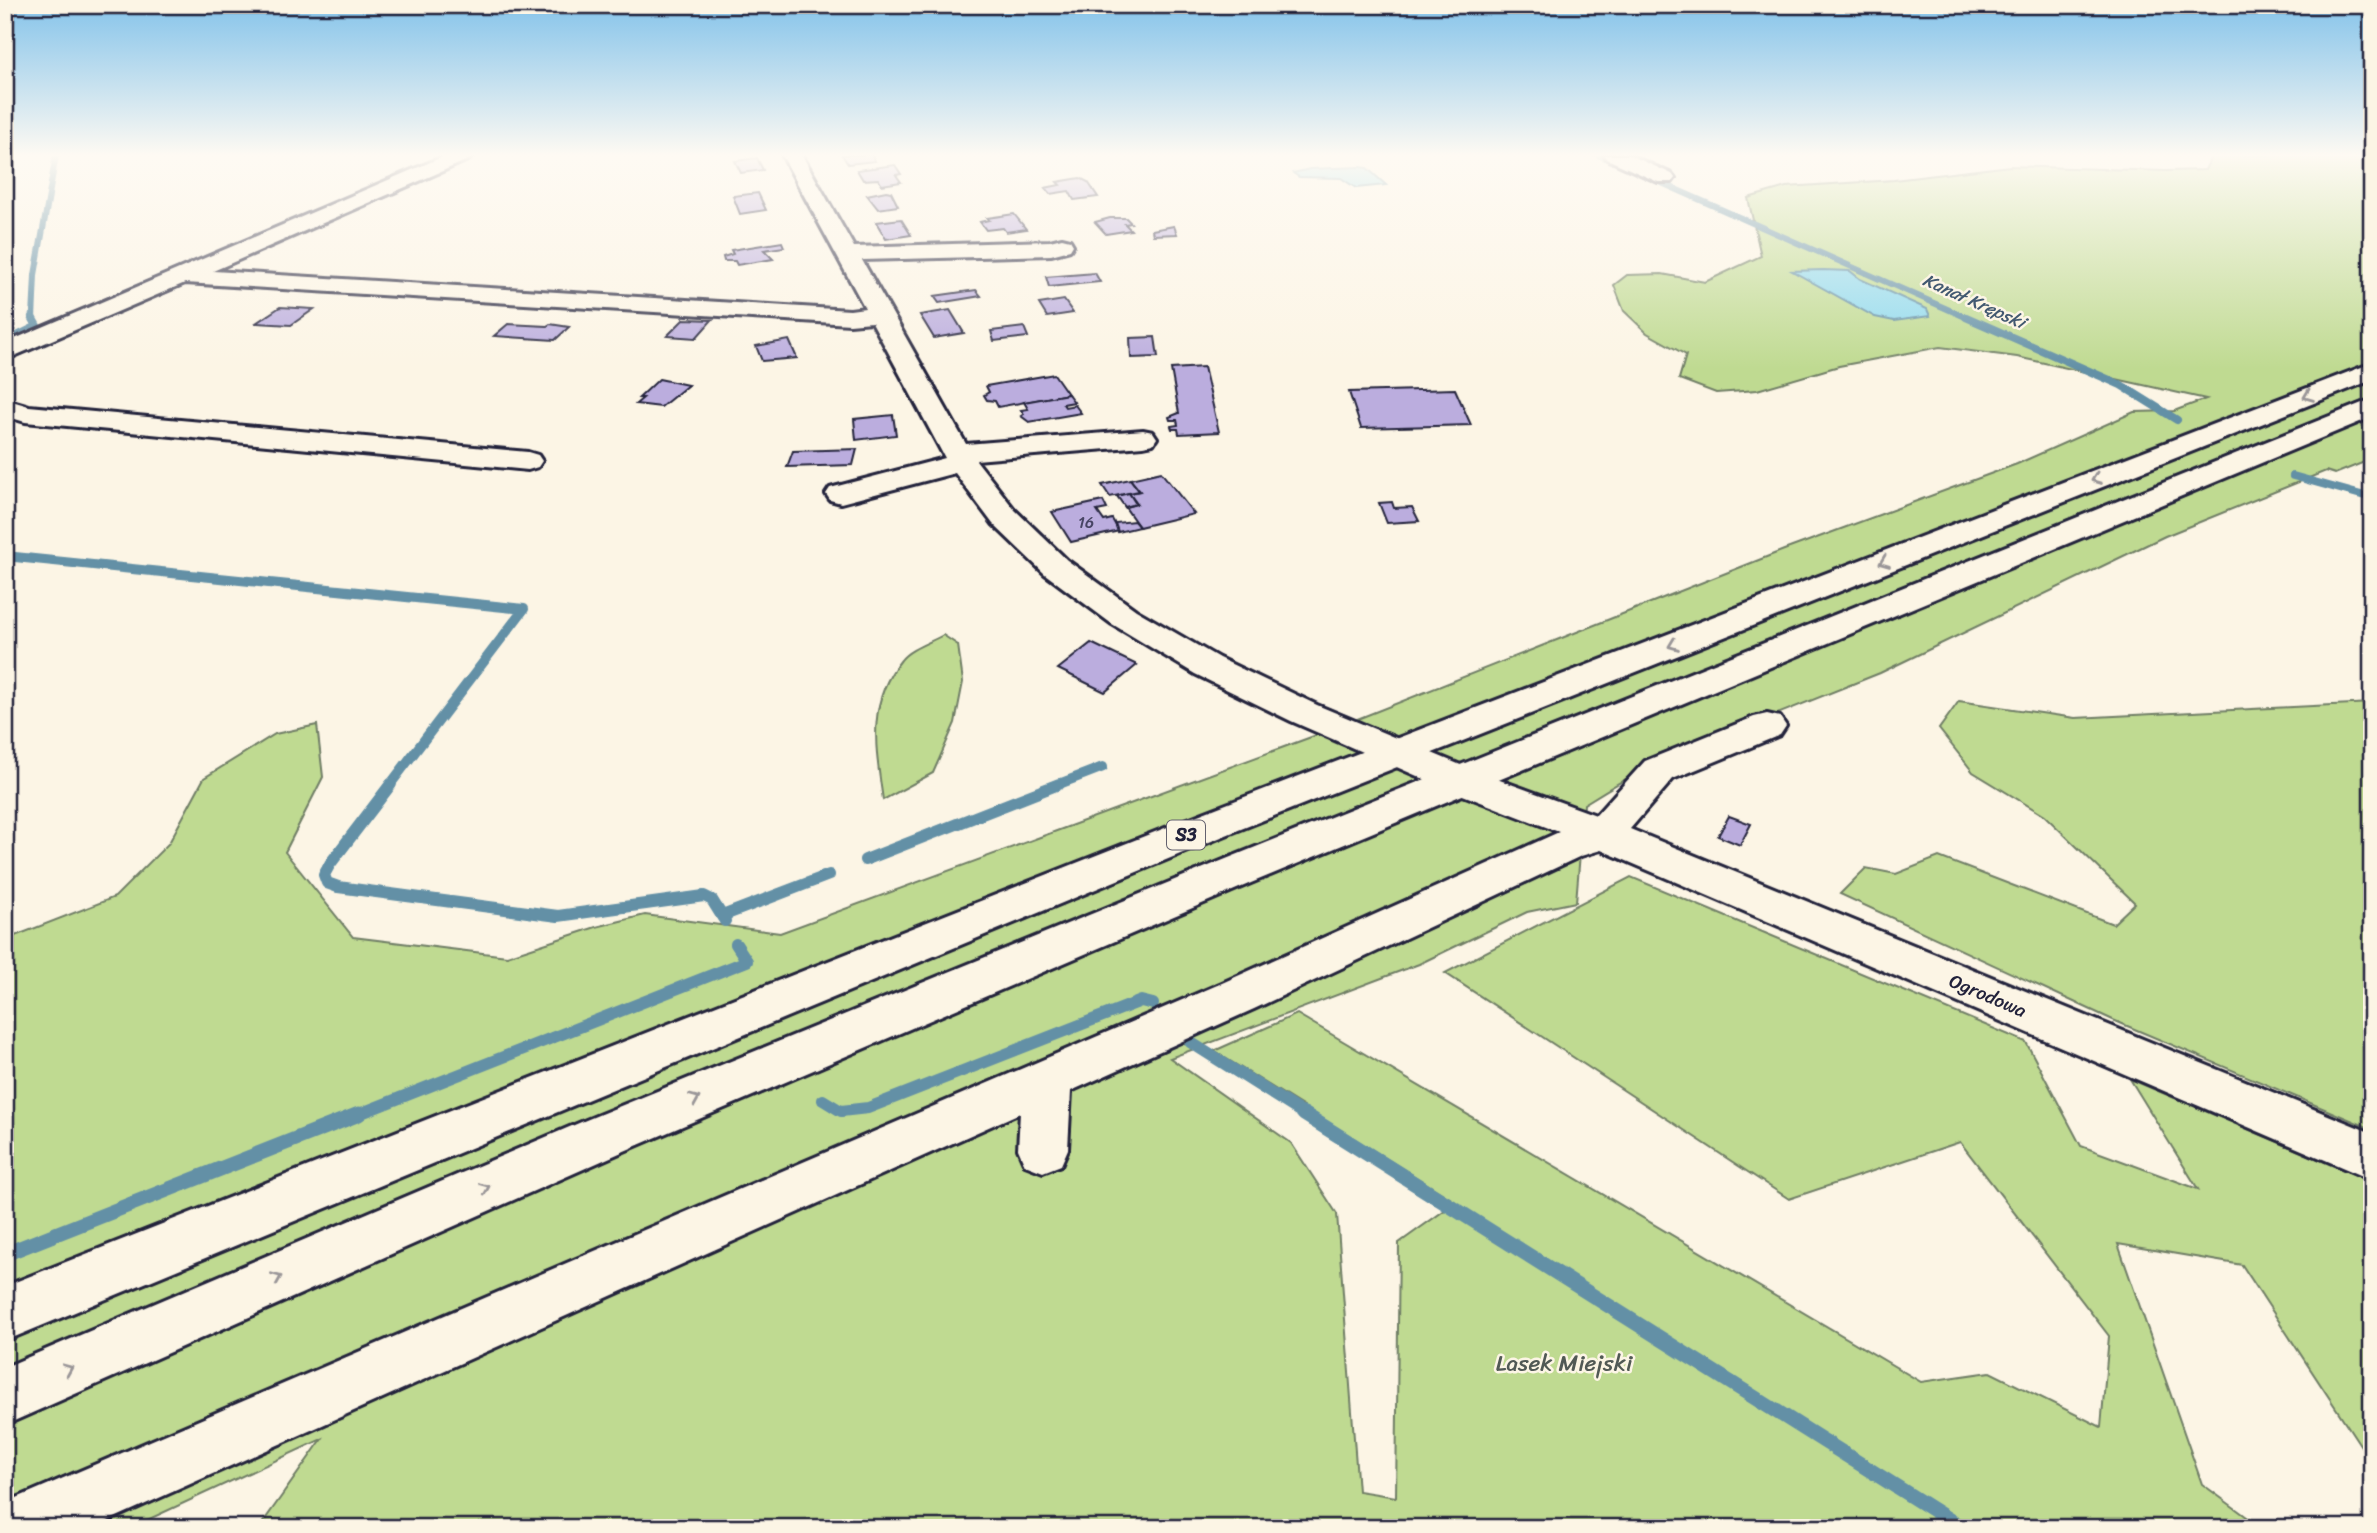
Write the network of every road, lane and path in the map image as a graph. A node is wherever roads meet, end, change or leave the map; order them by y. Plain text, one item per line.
1 (296, 227) edge
2 (837, 227) edge
3 (1062, 245) dead end
4 (863, 269) junction
5 (1015, 271) dead end
6 (927, 274) dead end
7 (180, 276) junction
8 (880, 314) junction
9 (5, 352) edge
10 (2372, 371) edge
11 (5, 407) edge
12 (2372, 407) edge
13 (1143, 438) dead end
14 (960, 458) junction
15 (528, 461) dead end
16 (841, 494) dead end
17 (1767, 726) dead end
18 (1397, 753) junction
19 (1461, 780) junction
20 (1604, 835) junction
21 (1047, 1080) junction
22 (1043, 1149) dead end
23 (2372, 1157) edge
24 (5, 1314) edge
25 (5, 1396) edge
26 (20, 1528) edge

1 - 7 main road
2 - 4 main road, Ogrodowa
3 - 4 main road
4 - 8 main road, Ogrodowa
5 - 6 main road
7 - 8 main road
7 - 9 main road
8 - 14 main road, Ogrodowa
10 -> 18 main road, S3
11 - 15 main road
12 - 19 main road
13 - 14 main road
14 - 16 main road
14 - 18 main road, Ogrodowa
17 - 20 main road
18 - 19 main road, Ogrodowa
18 - 24 main road, S3
19 - 20 main road, Ogrodowa
25 -> 19 main road
20 - 21 main road
20 - 23 main road, Ogrodowa
21 - 22 main road
21 - 26 main road

